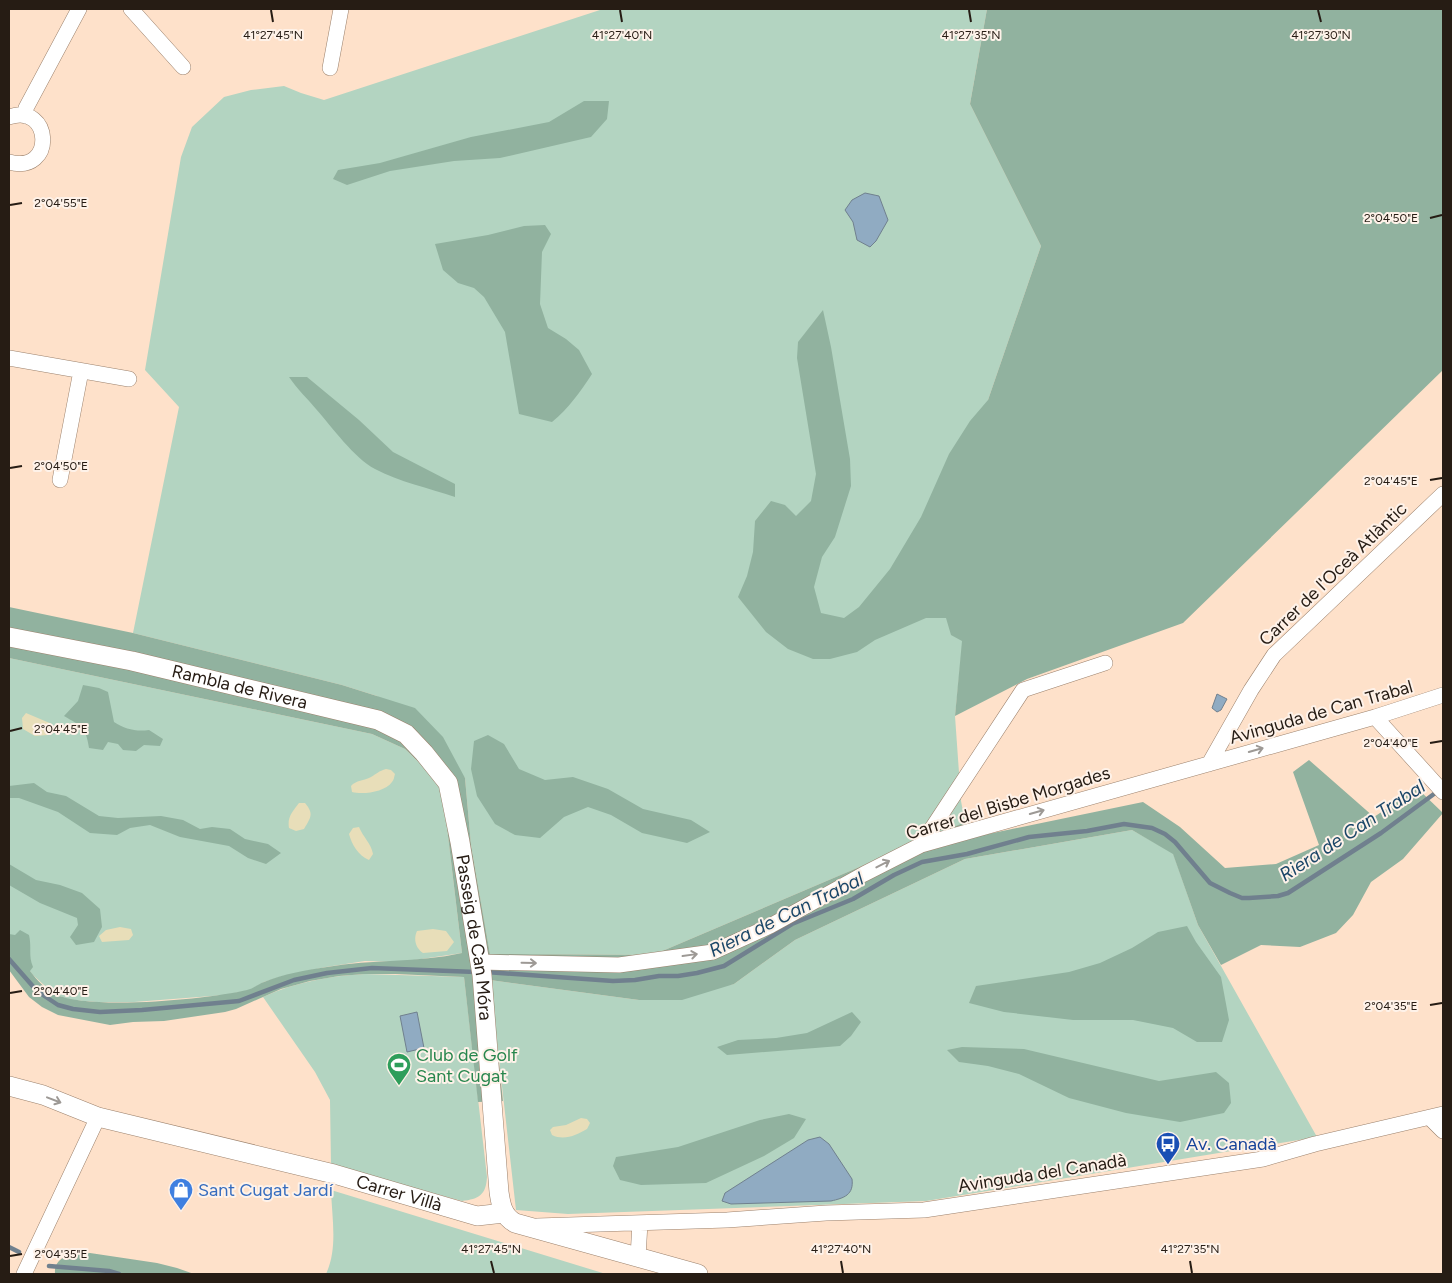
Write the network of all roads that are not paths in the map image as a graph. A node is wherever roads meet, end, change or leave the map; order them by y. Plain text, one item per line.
1 (79, 9) edge
2 (131, 9) edge
3 (341, 9) edge
4 (183, 67) dead end
5 (330, 68) dead end
6 (25, 116) junction
7 (9, 117) edge
8 (9, 162) edge
9 (9, 358) edge
10 (81, 370) junction
11 (129, 379) dead end
12 (60, 480) dead end
13 (1443, 494) edge
14 (9, 637) edge
15 (1105, 663) dead end
16 (1443, 695) edge
17 (1375, 717) junction
18 (1210, 764) junction
19 (448, 783) joint
20 (1443, 792) edge
21 (921, 844) junction
22 (481, 967) junction
23 (9, 1086) edge
24 (1437, 1116) edge
25 (98, 1117) junction
26 (1443, 1131) edge
27 (504, 1213) junction
28 (640, 1223) junction
29 (528, 1226) junction
30 (638, 1257) junction
31 (24, 1274) edge
32 (698, 1274) edge

1 - 6 street
2 - 4 street
3 - 5 street
6 - 7 street
6 - 8 street
9 - 10 street
10 - 11 street
10 - 12 street
13 - 18 street, Carrer de l'Oceà Atlàntic
14 - 19 street, Rambla de Rivera
15 - 21 street
16 - 17 street, Avinguda de Can Trabal
18 -> 17 street, Avinguda de Can Trabal
17 - 20 street
21 -> 18 street, Carrer del Bisbe Morgades
19 - 22 street, Passeig de Can Móra
22 -> 21 street, Carrer del Bisbe Morgades
22 - 27 street, Passeig de Can Móra
23 -> 25 street, Carrer Villà
24 - 26 street
24 - 28 street, Avinguda del Canadà
25 - 27 street, Carrer Villà
25 - 31 street
27 - 29 street
28 - 29 street, Avinguda del Canadà
28 - 30 street
29 - 30 street
30 - 32 street

